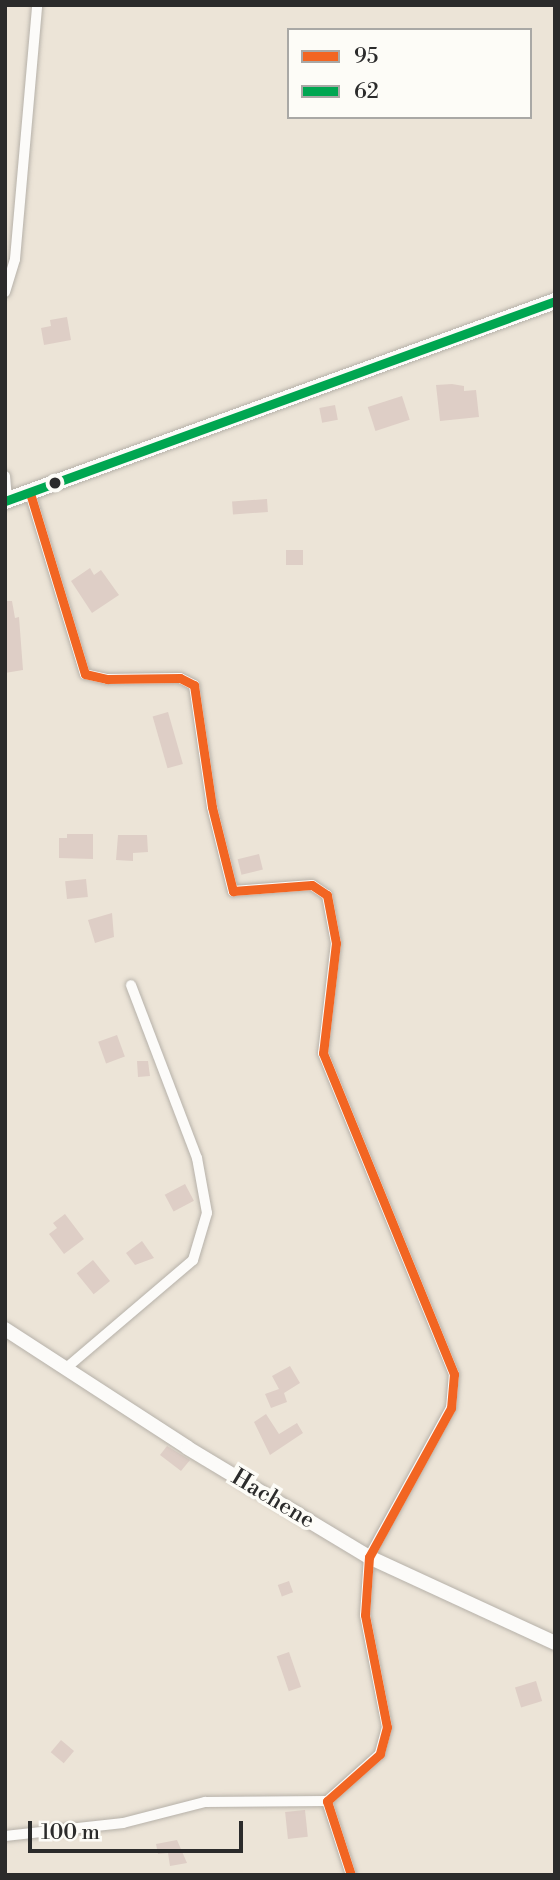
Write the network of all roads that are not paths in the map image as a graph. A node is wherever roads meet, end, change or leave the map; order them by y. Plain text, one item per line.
1 (37, 5) edge
2 (5, 292) edge
3 (555, 301) edge
4 (5, 476) edge
5 (30, 493) junction
6 (6, 501) edge
7 (131, 985) dead end
8 (5, 1329) edge
9 (65, 1369) junction
10 (369, 1557) junction
11 (555, 1643) edge
12 (327, 1801) junction
13 (5, 1836) edge
14 (351, 1875) edge

1 - 2 street
3 - 5 main road
4 - 6 street
5 - 6 main road
5 - 10 street
7 - 9 street
8 - 9 street, Hachene
9 - 10 street, Hachene
10 - 11 street, Hachene
10 - 12 street
12 - 13 street
12 - 14 street

